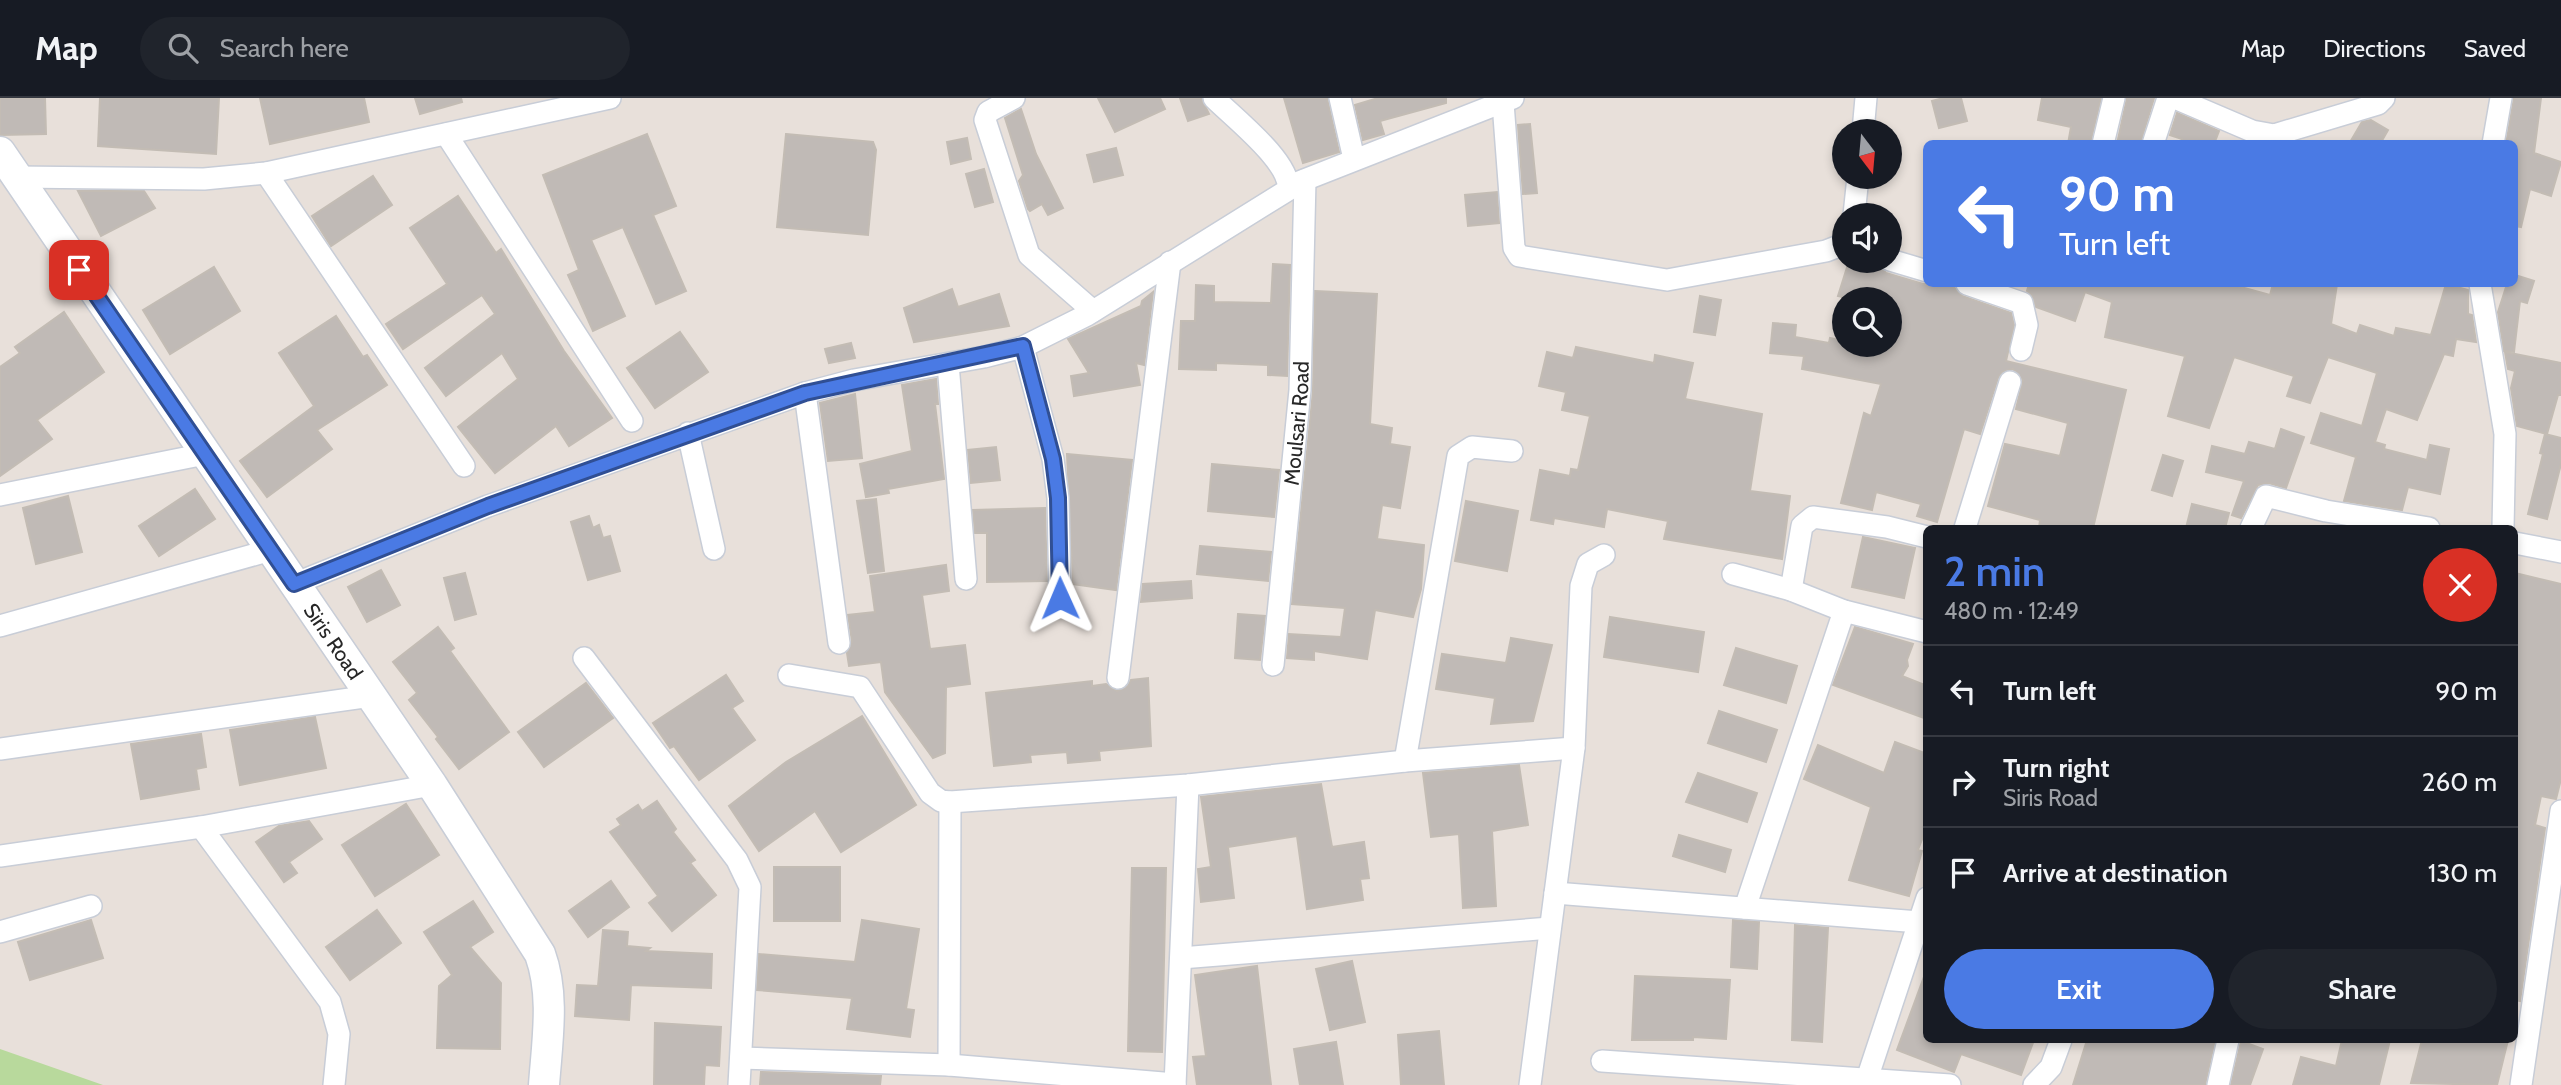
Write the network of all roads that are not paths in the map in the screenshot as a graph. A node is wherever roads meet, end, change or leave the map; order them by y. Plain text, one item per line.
1 (610, 98) edge
2 (1014, 98) edge
3 (1214, 98) edge
4 (1340, 98) edge
5 (1866, 98) edge
6 (2114, 98) edge
7 (2168, 98) edge
8 (2175, 98) edge
9 (2384, 98) edge
10 (2501, 98) edge
11 (1508, 101) edge
12 (1864, 119) edge
13 (446, 134) junction
14 (2242, 135) edge
15 (2105, 140) edge
16 (2154, 140) edge
17 (2494, 140) edge
18 (0, 152) edge
19 (1354, 159) junction
20 (266, 173) junction
21 (15, 177) junction
22 (1297, 183) junction
23 (1832, 249) edge
24 (1170, 262) junction
25 (1902, 264) edge
26 (1923, 270) edge
27 (1976, 287) edge
28 (2480, 287) edge
29 (1093, 311) junction
30 (1023, 346) junction
31 (2021, 350) dead end
32 (948, 364) junction
33 (2010, 382) dead end
34 (805, 393) junction
35 (632, 421) dead end
36 (688, 433) junction
37 (1512, 451) dead end
38 (205, 454) junction
39 (464, 466) dead end
40 (0, 495) edge
41 (1966, 525) edge
42 (2252, 525) edge
43 (2413, 525) edge
44 (2502, 525) edge
45 (1923, 536) edge
46 (2518, 544) edge
47 (714, 549) dead end
48 (271, 550) junction
49 (2561, 552) edge
50 (1604, 555) dead end
51 (1733, 575) dead end
52 (966, 579) dead end
53 (294, 584) junction
54 (1791, 590) junction
55 (1060, 598) dead end
56 (1844, 611) junction
57 (0, 626) edge
58 (1923, 631) edge
59 (839, 643) dead end
60 (584, 658) dead end
61 (1273, 665) dead end
62 (789, 675) dead end
63 (1118, 678) dead end
64 (371, 696) junction
65 (1574, 748) junction
66 (0, 749) edge
67 (1405, 761) junction
68 (432, 785) junction
69 (1188, 785) junction
70 (950, 802) junction
71 (2561, 811) edge
72 (201, 827) junction
73 (0, 856) edge
74 (1555, 892) junction
75 (91, 905) dead end
76 (1745, 908) junction
77 (1923, 910) edge
78 (1919, 922) junction
79 (1550, 928) junction
80 (0, 932) edge
81 (1181, 958) junction
82 (2060, 1043) edge
83 (2227, 1043) edge
84 (741, 1058) junction
85 (1602, 1061) dead end
86 (949, 1065) junction
87 (1867, 1082) edge
88 (334, 1085) edge
89 (544, 1085) edge
90 (738, 1085) edge
91 (1175, 1085) edge
92 (1530, 1085) edge
93 (1950, 1085) edge
94 (2034, 1085) edge
95 (2218, 1085) edge
96 (2521, 1085) edge

1 - 13 street
2 - 29 street
3 - 22 street
4 - 19 street
5 - 12 street
6 - 15 street
7 - 16 street
8 - 14 street
9 - 14 street
10 - 17 street
11 - 19 street
11 - 23 street
13 - 20 street
13 - 35 street
18 - 21 street, Siris Road
19 - 22 street
20 - 21 street
20 - 39 street
21 - 38 street, Siris Road
22 - 24 street
22 - 61 street, Moulsari Road
24 - 29 street
24 - 63 street
25 - 26 street
27 - 31 street
28 - 44 street
29 - 30 street
30 - 32 street
30 - 55 street
32 - 34 street
32 - 52 street
33 - 41 street
34 - 36 street
34 - 59 street
36 - 47 street
36 - 53 street
37 - 67 street
38 - 40 street
38 - 48 street, Siris Road
42 - 43 street
45 - 54 street
46 - 49 street
48 - 53 street, Siris Road
48 - 57 street
50 - 65 street
51 - 54 street
53 - 64 street, Siris Road
54 - 56 street
56 - 58 street
56 - 76 street
60 - 84 street
62 - 70 street
64 - 66 street
64 - 68 street, Siris Road
65 - 67 street
65 - 74 street
67 - 69 street
68 - 72 street
68 - 89 street, Siris Road
69 - 70 street
69 - 81 street
70 - 86 street
71 - 96 street
72 - 73 street
72 - 88 street
74 - 76 street
74 - 79 street
75 - 80 street
76 - 78 street
77 - 78 street
78 - 87 street
79 - 81 street
79 - 92 street
81 - 91 street
82 - 94 street
83 - 95 street
84 - 86 street
84 - 90 street
85 - 87 street
86 - 91 street
87 - 93 street

